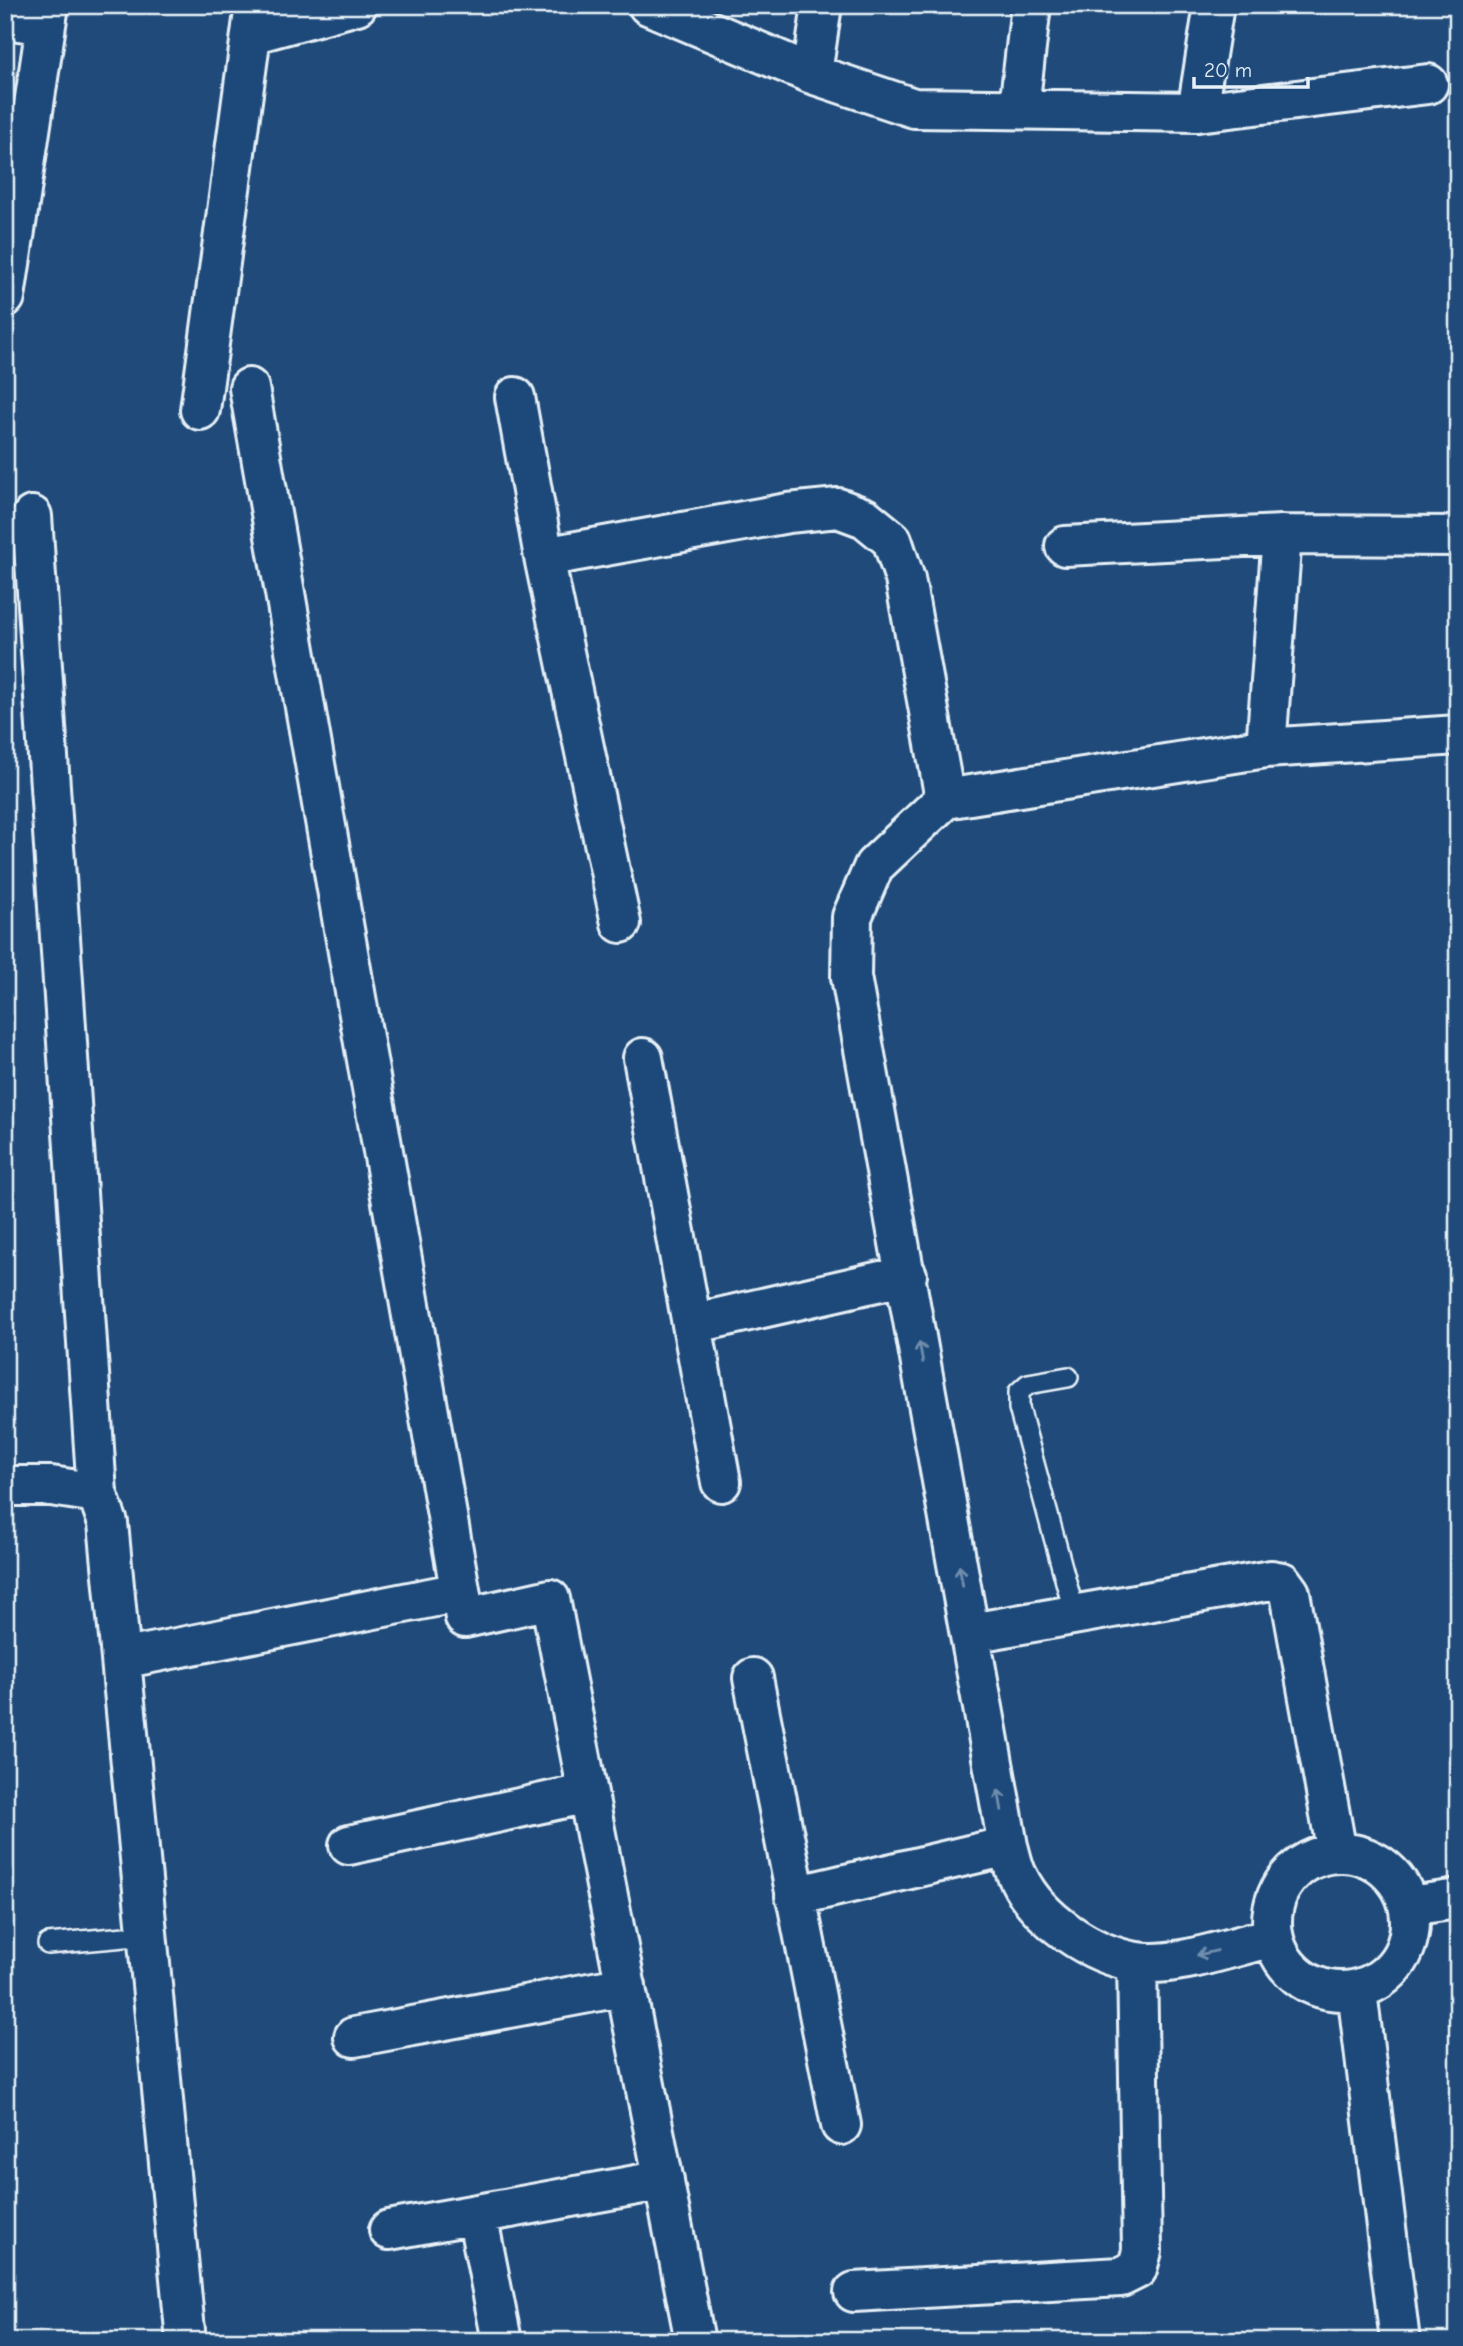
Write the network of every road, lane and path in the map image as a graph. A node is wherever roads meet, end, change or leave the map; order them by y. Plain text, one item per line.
1 (357, 5) edge
2 (649, 5) edge
3 (822, 5) edge
4 (1031, 5) edge
5 (1214, 5) edge
6 (47, 15) edge
7 (5, 19) edge
8 (253, 20) edge
9 (812, 74) junction
10 (1428, 84) dead end
11 (1018, 108) junction
12 (1197, 112) junction
13 (7, 277) edge
14 (249, 388) dead end
15 (515, 397) dead end
16 (200, 410) dead end
17 (32, 516) dead end
18 (1282, 536) junction
19 (1458, 536) edge
20 (1065, 546) dead end
21 (544, 558) junction
22 (1458, 735) edge
23 (1265, 748) junction
24 (945, 799) junction
25 (621, 923) dead end
26 (643, 1058) dead end
27 (907, 1275) junction
28 (692, 1324) junction
29 (1068, 1377) dead end
30 (722, 1482) dead end
31 (5, 1486) edge
32 (97, 1493) junction
33 (460, 1592) junction
34 (1075, 1615) junction
35 (971, 1633) junction
36 (121, 1659) junction
37 (753, 1678) dead end
38 (588, 1793) junction
39 (349, 1845) dead end
40 (1008, 1846) junction
41 (1338, 1853) junction
42 (796, 1896) junction
43 (1458, 1899) edge
44 (1409, 1906) junction
45 (147, 1935) junction
46 (1273, 1937) junction
47 (48, 1944) dead end
48 (1138, 1962) junction
49 (626, 1986) junction
50 (1357, 1990) junction
51 (354, 2037) dead end
52 (841, 2124) dead end
53 (664, 2179) junction
54 (477, 2214) junction
55 (389, 2230) dead end
56 (854, 2292) dead end
57 (186, 2341) edge
58 (502, 2341) edge
59 (695, 2341) edge
60 (1399, 2341) edge

1 - 8 street
2 - 9 street
3 - 9 street
4 - 11 street
5 - 12 street
6 - 7 street
6 - 13 street
8 - 16 street
9 - 11 street
10 - 12 street
11 - 12 street
14 - 33 street
15 - 21 street
17 - 32 street
18 - 19 street
18 - 20 street
18 - 23 street
21 - 24 street
21 - 25 street
22 - 23 street
23 - 24 street
24 - 27 street
26 - 28 street
27 - 28 street
35 -> 27 street
28 - 30 street
29 - 34 lane
31 - 32 street
32 - 36 street
33 - 36 street
33 - 38 street
34 - 35 street
34 - 41 street
40 -> 35 street
36 - 45 street
37 - 42 street
38 - 39 street
38 - 49 street
40 - 42 street
40 - 48 street
41 - 44 street
41 - 46 street
42 - 52 street
43 - 44 street
44 - 50 street
45 - 47 lane
45 - 57 street
46 -> 48 street
46 - 50 street
48 - 56 street
49 - 51 street
49 - 53 street
50 - 60 street
53 - 54 street
53 - 59 street
54 - 55 street
54 - 58 street

